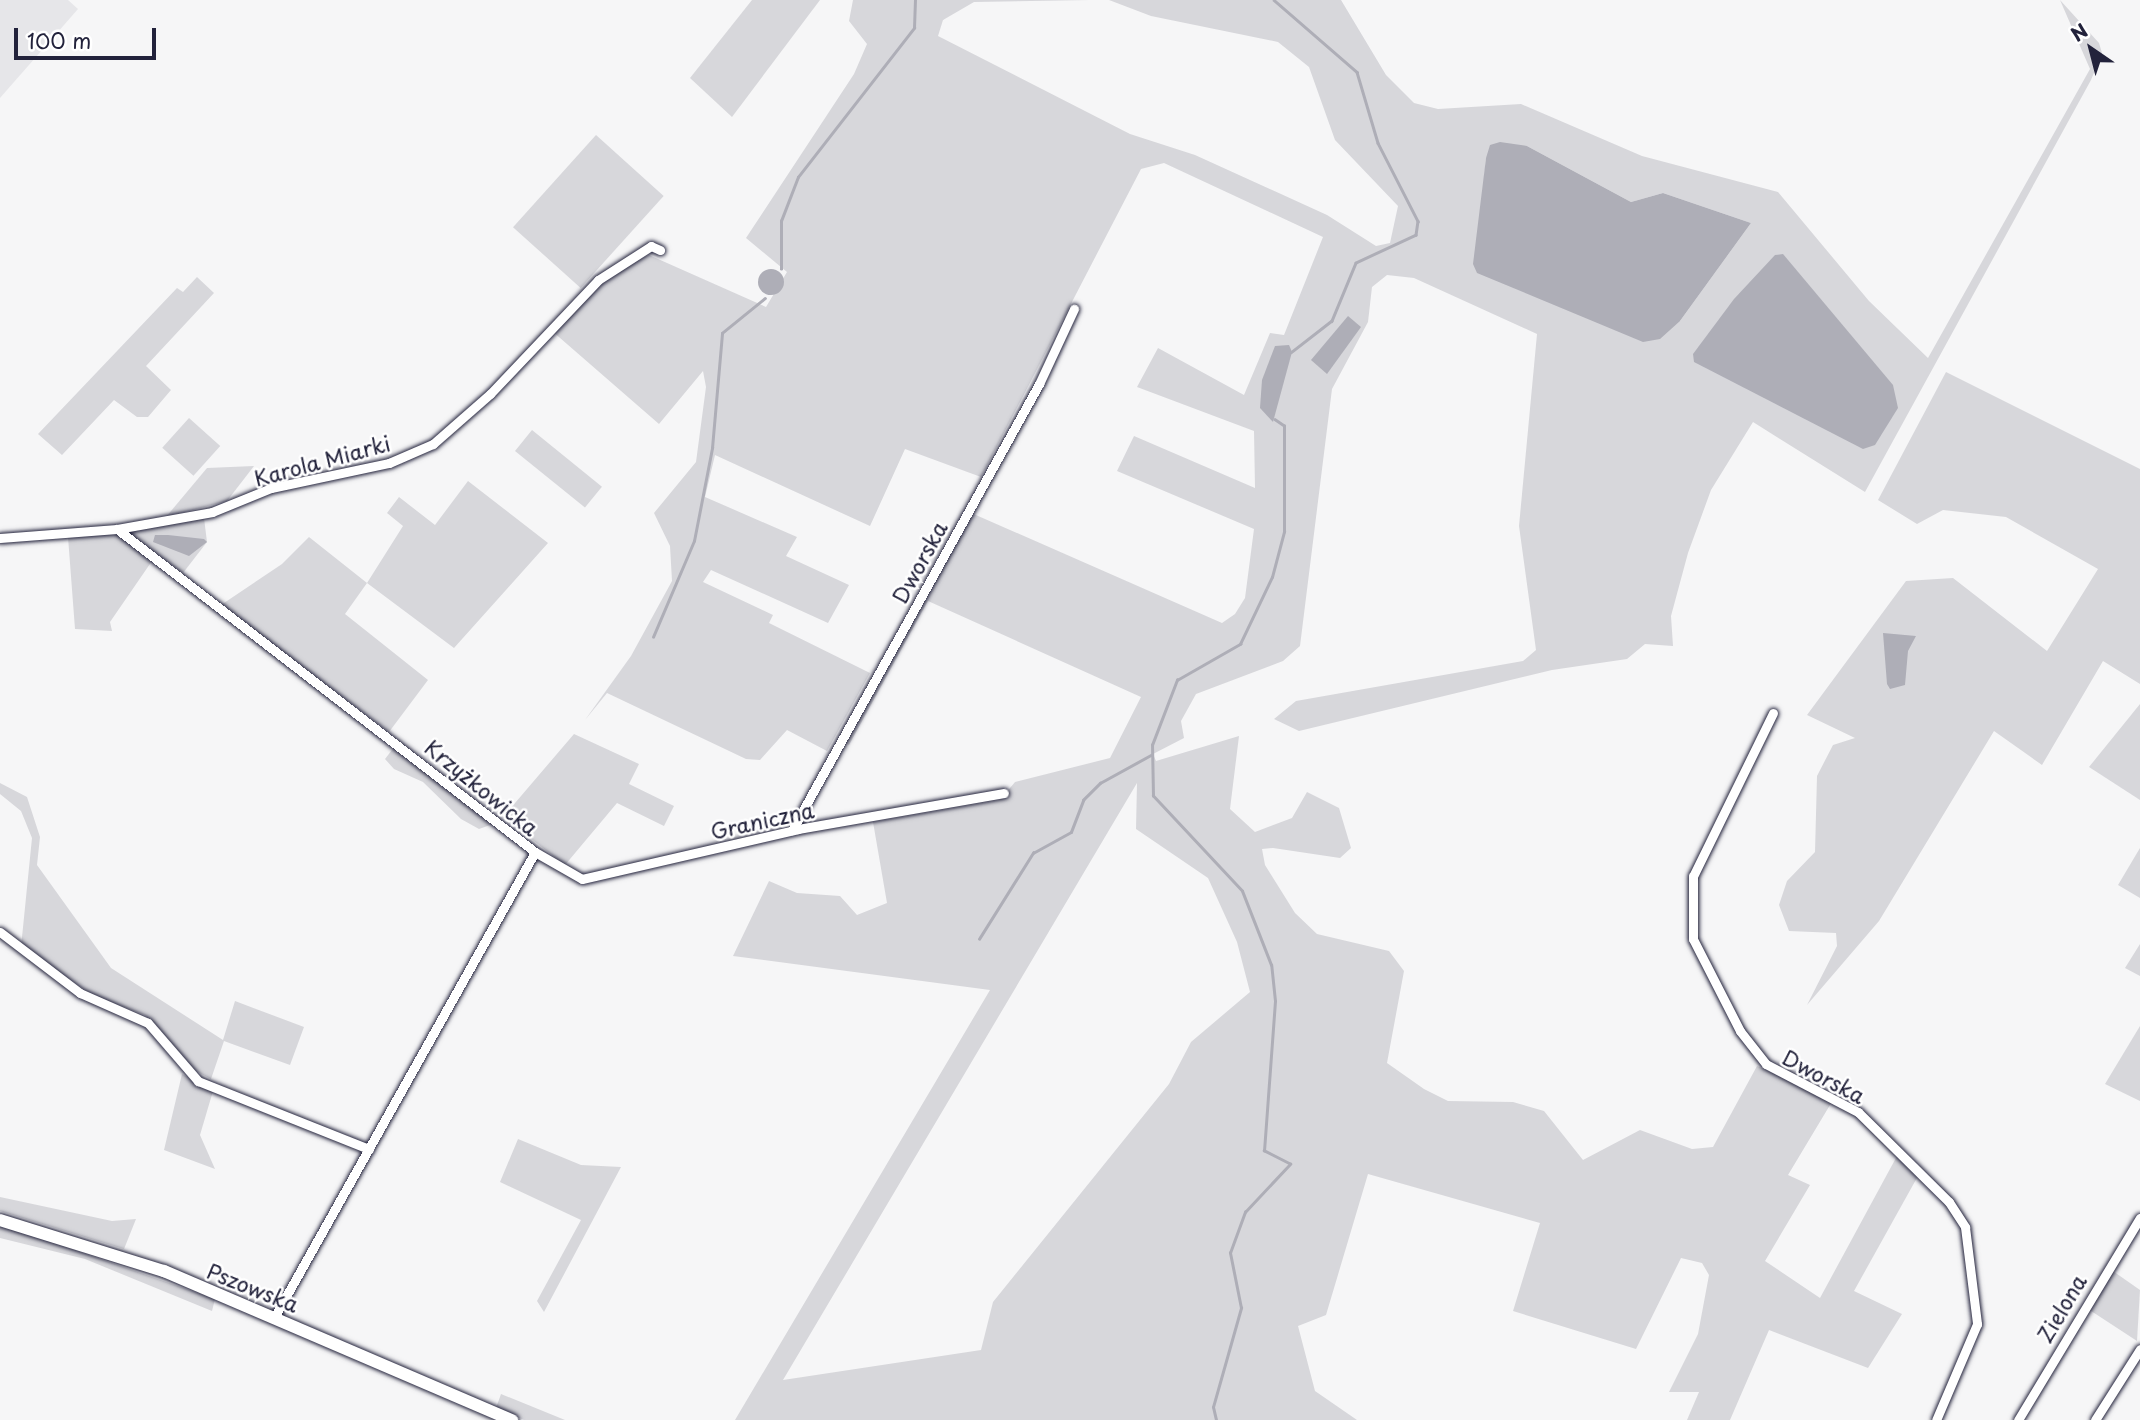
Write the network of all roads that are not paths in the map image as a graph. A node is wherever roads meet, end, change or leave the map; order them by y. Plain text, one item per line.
1 (660, 250) dead end
2 (1074, 309) dead end
3 (117, 529) junction
4 (0, 538) edge
5 (1773, 713) dead end
6 (1004, 793) dead end
7 (792, 830) junction
8 (535, 852) junction
9 (0, 932) edge
10 (369, 1149) junction
11 (2140, 1218) edge
12 (0, 1220) edge
13 (275, 1316) junction
14 (2140, 1349) edge
15 (512, 1420) edge
16 (1936, 1420) edge
17 (2018, 1420) edge
18 (2095, 1420) edge

1 - 3 street, Karola Miarki
2 - 7 street, Dworska
3 - 4 street, Karola Miarki
3 - 8 street, Krzyżkowicka
5 - 16 street, Dworska
6 - 7 street, Graniczna
7 - 8 street, Graniczna
8 - 10 street, Krzyżkowicka
9 - 10 street
10 - 13 street, Krzyżkowicka
11 - 17 street, Zielona
12 - 13 main road, Pszowska
13 - 15 main road, Pszowska
14 - 18 street

